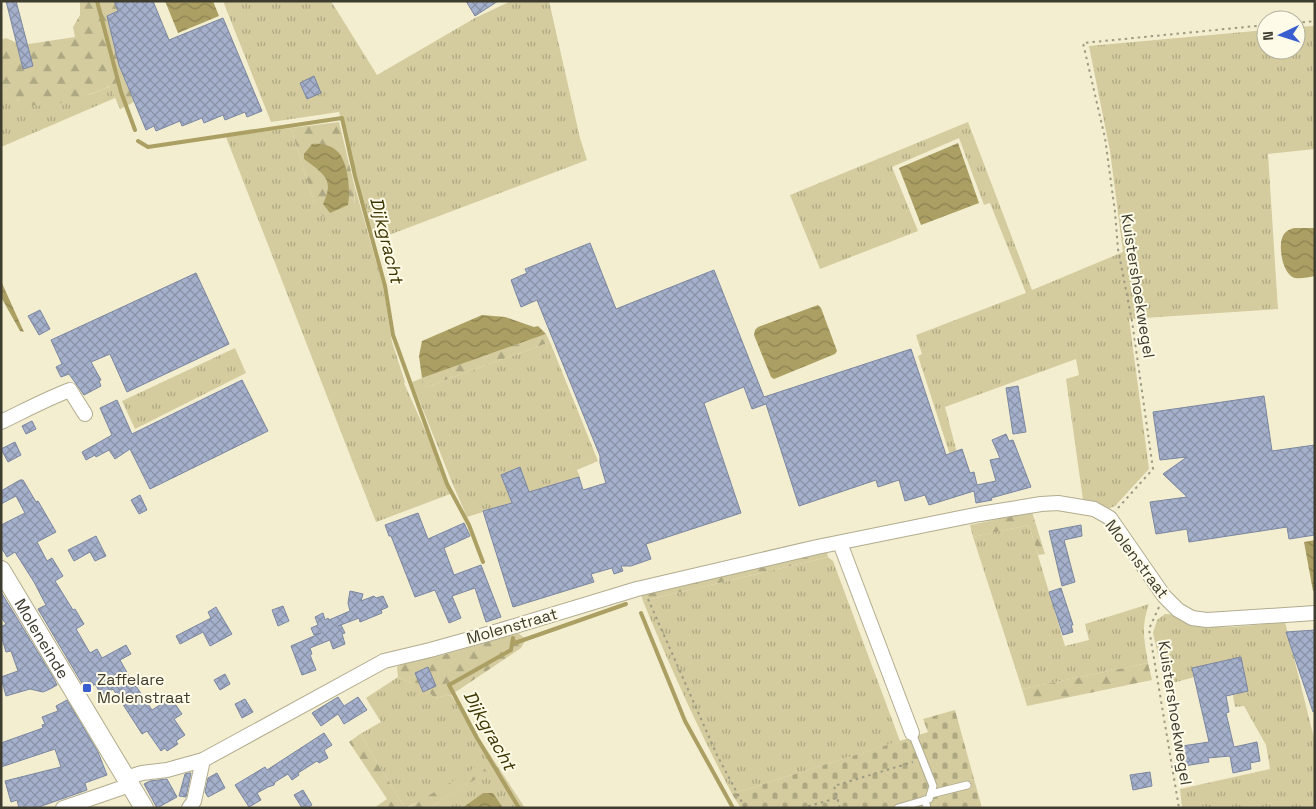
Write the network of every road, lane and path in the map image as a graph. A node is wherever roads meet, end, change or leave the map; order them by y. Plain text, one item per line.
1 (1256, 26) edge
2 (85, 414) dead end
3 (1, 422) edge
4 (1110, 518) junction
5 (840, 542) junction
6 (3, 578) edge
7 (643, 587) junction
8 (1164, 596) junction
9 (1315, 613) edge
10 (912, 733) joint
11 (922, 759) junction
12 (203, 760) junction
13 (128, 781) junction
14 (967, 785) dead end
15 (928, 797) junction
16 (837, 798) junction
17 (194, 805) edge
18 (63, 808) edge
19 (144, 808) edge
20 (745, 808) edge
21 (802, 808) edge
22 (840, 808) edge
23 (898, 808) edge
24 (927, 808) edge
25 (1179, 808) edge

1 - 4 path, Kuistershoekwegel
2 - 3 street
4 - 5 street, Molenstraat
4 - 8 street, Molenstraat
5 - 7 street, Molenstraat
5 - 10 street
6 - 13 street, Moleneinde
7 - 12 street, Molenstraat
7 - 20 path
8 - 9 street, Molenstraat
8 - 25 path, Kuistershoekwegel
10 - 11 lane
11 - 15 lane
11 - 16 path
12 - 13 street, Molenstraat
12 - 17 street
13 - 18 street, Molenstraat
13 - 19 street, Moleneinde
14 - 15 lane
15 - 23 lane
15 - 24 lane
16 - 21 path
16 - 22 path

